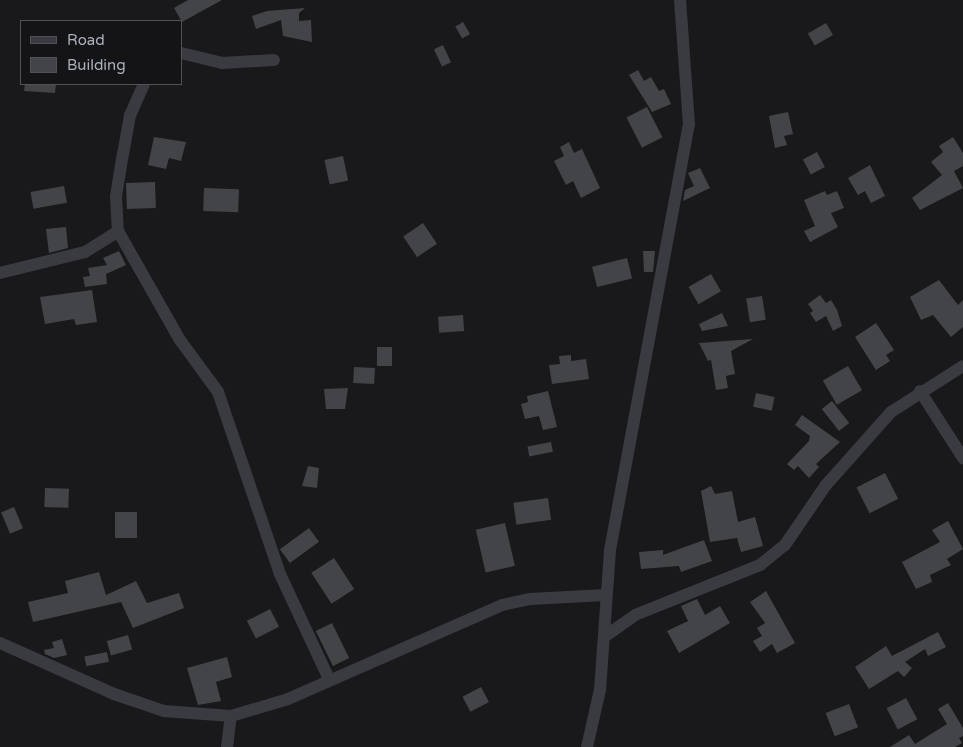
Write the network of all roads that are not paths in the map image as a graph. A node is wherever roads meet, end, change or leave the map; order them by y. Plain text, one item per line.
1 (680, 0) edge
2 (182, 53) edge
3 (274, 60) dead end
4 (144, 85) edge
5 (118, 231) junction
6 (0, 273) edge
7 (963, 366) edge
8 (920, 391) junction
9 (963, 458) edge
10 (605, 596) junction
11 (604, 637) junction
12 (0, 643) edge
13 (329, 679) junction
14 (230, 716) junction
15 (228, 747) edge
16 (588, 747) edge

1 - 10 street
2 - 3 street
4 - 5 street
5 - 6 street
5 - 13 street
7 - 8 street
8 - 9 street
8 - 11 street
10 - 11 street
10 - 13 street
11 - 16 street
12 - 14 street
13 - 14 street
14 - 15 street

